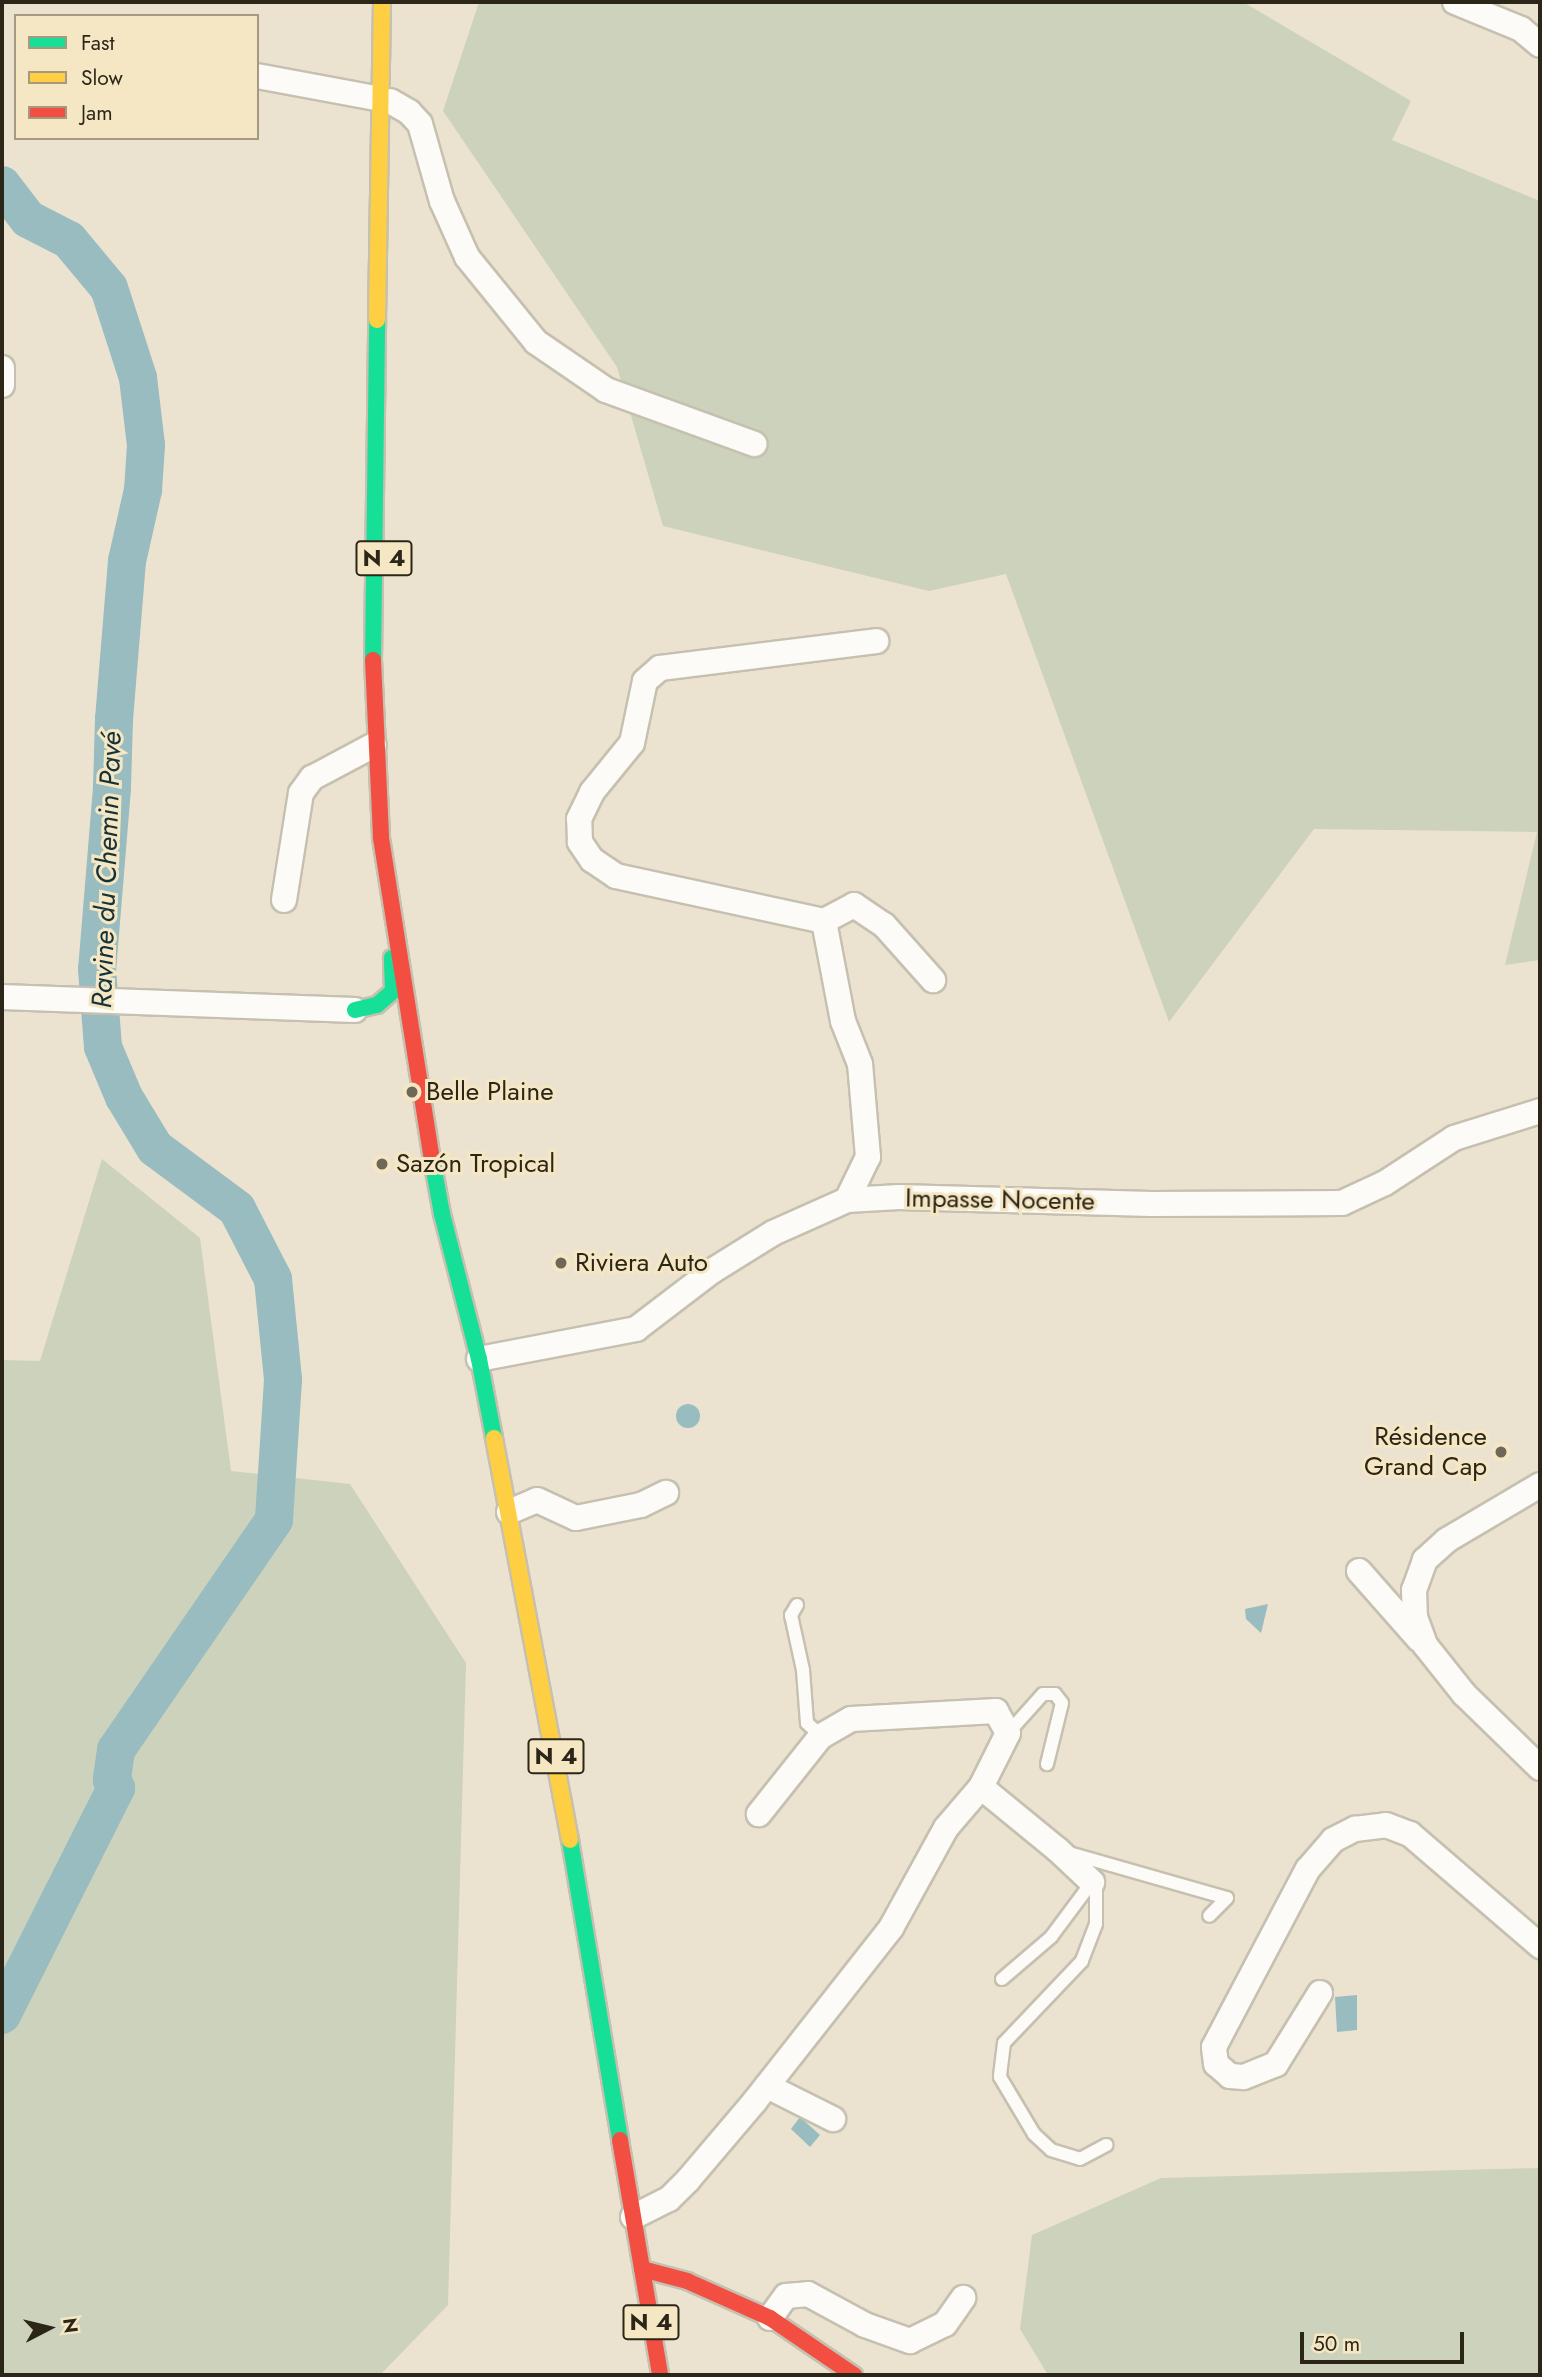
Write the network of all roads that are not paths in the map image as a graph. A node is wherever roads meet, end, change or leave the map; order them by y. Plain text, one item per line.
1 (382, 2) edge
2 (391, 2) edge
3 (1455, 2) edge
4 (1540, 45) edge
5 (259, 76) edge
6 (386, 100) junction
7 (2, 368) edge
8 (2, 385) edge
9 (754, 444) dead end
10 (876, 641) dead end
11 (374, 745) junction
12 (390, 897) junction
13 (284, 900) dead end
14 (824, 921) junction
15 (933, 980) dead end
16 (2, 997) edge
17 (355, 1010) junction
18 (419, 1081) junction
19 (1540, 1111) edge
20 (848, 1200) junction
21 (462, 1298) junction
22 (479, 1359) junction
23 (1540, 1485) edge
24 (666, 1493) dead end
25 (509, 1512) junction
26 (1359, 1571) dead end
27 (797, 1605) dead end
28 (1427, 1649) junction
29 (1008, 1733) junction
30 (821, 1736) junction
31 (1047, 1764) dead end
32 (1540, 1768) edge
33 (981, 1787) junction
34 (759, 1814) dead end
35 (1058, 1850) junction
36 (1092, 1882) junction
37 (1209, 1916) dead end
38 (1540, 1946) edge
39 (1002, 1979) dead end
40 (1320, 1993) dead end
41 (767, 2085) junction
42 (833, 2119) dead end
43 (1106, 2145) dead end
44 (634, 2217) junction
45 (642, 2269) junction
46 (963, 2298) dead end
47 (770, 2318) junction
48 (660, 2375) edge
49 (854, 2375) edge

1 - 6 main road, N 4
2 - 6 main road, N 4
3 - 4 street
5 - 6 street
6 - 9 street
6 - 11 main road, N 4
6 - 21 main road, N 4
7 - 8 street
10 - 14 street
11 - 12 main road, N 4
11 - 13 street
12 - 17 main road
12 - 18 main road, N 4
14 - 15 street
14 - 20 street
16 - 17 street
17 - 18 main road
18 - 21 main road, N 4
19 - 20 street, Impasse Nocente
20 - 22 street, Impasse Nocente
21 - 22 main road, N 4
22 - 25 main road, N 4
23 - 28 street
24 - 25 street
25 - 44 main road, N 4
26 - 28 street
27 - 30 lane
28 - 32 street
29 - 30 street
29 - 31 lane
29 - 33 street
30 - 34 street
33 - 35 street
33 - 41 street
35 - 36 street
35 - 37 lane
36 - 39 lane
36 - 43 lane
38 - 40 street
41 - 42 street
41 - 44 street
44 - 45 main road, N 4
45 - 47 main road
45 - 48 main road, N 4
46 - 47 street
47 - 49 main road

